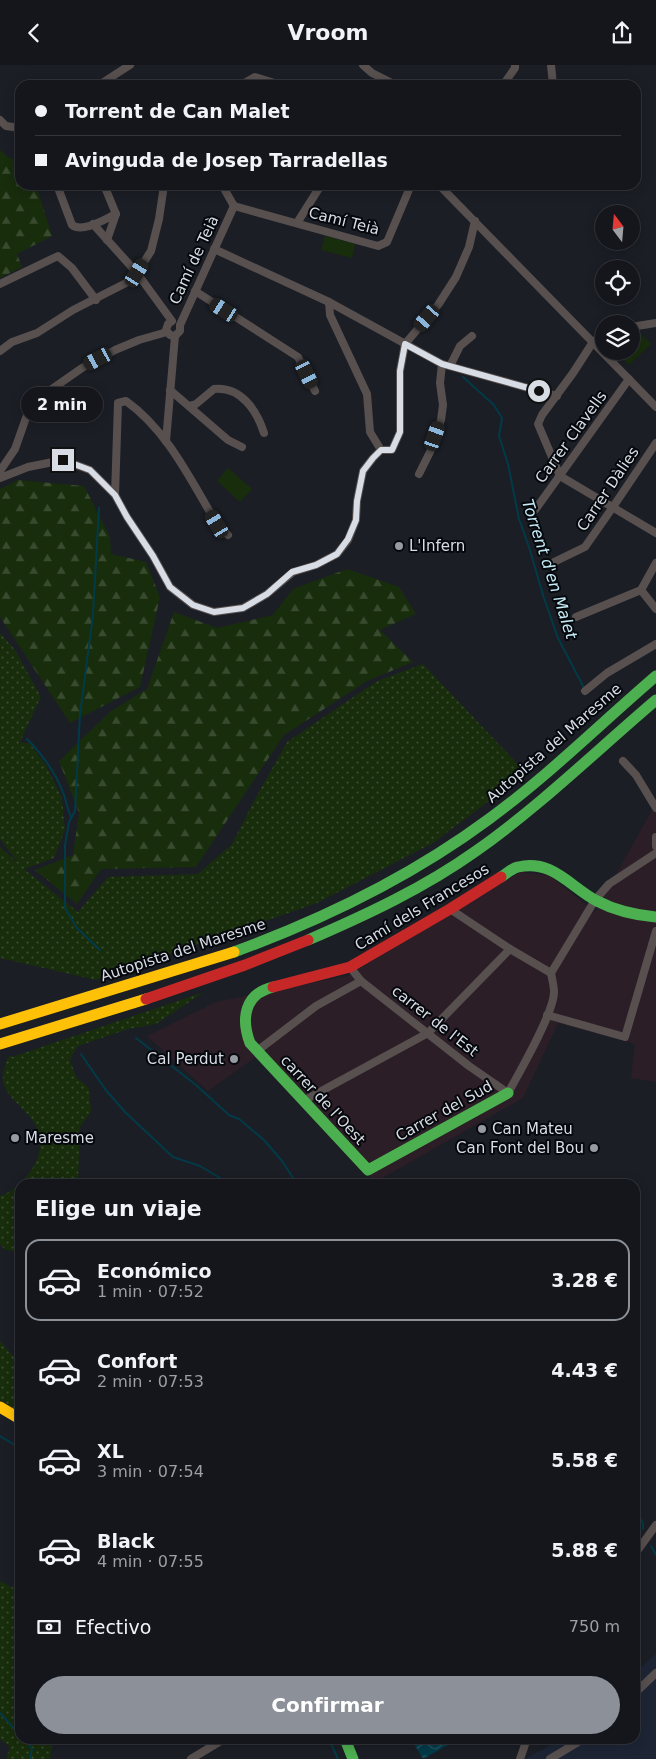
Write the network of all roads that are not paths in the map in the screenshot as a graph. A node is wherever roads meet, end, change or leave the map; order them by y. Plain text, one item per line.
1 (130, 65) edge
2 (363, 65) edge
3 (515, 65) edge
4 (551, 65) edge
5 (107, 80) edge
6 (250, 80) edge
7 (265, 80) edge
8 (386, 80) edge
9 (507, 80) edge
10 (552, 80) edge
11 (0, 121) edge
12 (15, 127) edge
13 (59, 190) edge
14 (106, 190) edge
15 (163, 190) edge
16 (225, 190) edge
17 (318, 190) edge
18 (409, 190) edge
19 (444, 190) edge
20 (234, 206) junction
21 (116, 214) junction
22 (475, 221) junction
23 (297, 223) junction
24 (93, 224) junction
25 (107, 240) junction
26 (214, 249) junction
27 (137, 273) junction
28 (0, 284) edge
29 (195, 291) junction
30 (96, 300) junction
31 (329, 302) junction
32 (176, 323) junction
33 (656, 323) edge
34 (640, 326) edge
35 (167, 332) junction
36 (175, 336) junction
37 (472, 336) dead end
38 (593, 342) junction
39 (405, 344) junction
40 (0, 351) edge
41 (442, 364) junction
42 (450, 366) junction
43 (629, 379) junction
44 (170, 390) junction
45 (315, 391) dead end
46 (557, 396) junction
47 (190, 406) junction
48 (656, 407) edge
49 (264, 433) dead end
50 (166, 441) junction
51 (656, 443) edge
52 (242, 447) dead end
53 (381, 450) junction
54 (0, 471) edge
55 (419, 474) dead end
56 (560, 476) junction
57 (0, 478) edge
58 (115, 495) junction
59 (613, 507) junction
60 (535, 510) dead end
61 (656, 533) edge
62 (228, 535) dead end
63 (554, 562) dead end
64 (656, 563) edge
65 (641, 590) junction
66 (656, 609) edge
67 (576, 617) dead end
68 (656, 644) edge
69 (656, 676) edge
70 (585, 691) dead end
71 (656, 700) edge
72 (623, 761) dead end
73 (656, 808) edge
74 (656, 837) edge
75 (656, 846) edge
76 (656, 853) edge
77 (595, 900) junction
78 (450, 909) junction
79 (656, 917) edge
80 (656, 931) edge
81 (510, 949) junction
82 (350, 967) junction
83 (551, 973) junction
84 (361, 981) junction
85 (547, 1015) junction
86 (0, 1024) edge
87 (428, 1033) junction
88 (0, 1044) edge
89 (257, 1051) junction
90 (508, 1093) junction
91 (303, 1101) junction
92 (368, 1169) joint
93 (0, 1407) edge
94 (15, 1416) edge
95 (656, 1525) edge
96 (640, 1547) edge
97 (656, 1673) edge
98 (640, 1688) edge
99 (216, 1744) edge
100 (347, 1744) edge
101 (525, 1744) edge
102 (575, 1744) edge
103 (191, 1759) edge
104 (353, 1759) edge
105 (520, 1759) edge
106 (552, 1759) edge

1 - 5 street
2 - 8 street
3 - 9 street
4 - 10 street
6 - 7 street
11 - 12 street
13 - 24 street
14 - 21 street
15 - 27 street
16 - 20 street
17 - 23 street
18 - 23 street, Camí Teià
19 - 22 street
20 - 23 street, Camí Teià
20 - 26 street, Camí de Teià
21 - 24 street
21 - 25 street
22 - 38 street
22 - 39 street
24 - 25 street
25 - 27 street
26 - 29 street, Camí de Teià
26 - 31 street
27 - 30 street
27 - 32 street
28 - 30 street
29 - 32 street, Camí de Teià
29 - 45 street
30 - 40 street
31 - 39 street
31 - 53 street
32 - 35 street
32 - 36 street
33 - 34 street
35 - 36 street
35 - 54 street
36 - 44 street
37 - 42 street
38 - 43 street
38 - 46 street
39 - 41 street
39 - 53 street
41 - 42 street
41 - 55 street
42 - 46 street
43 - 48 street
43 - 56 street, Carrer Clavells
44 - 47 street
44 - 50 street
46 - 56 street
47 - 49 street
47 - 52 street
50 - 58 street
50 - 62 street
51 - 59 street, Carrer Dàlies
53 - 58 street
56 - 59 street
56 - 60 street, Carrer Clavells
57 - 58 street
59 - 61 street
59 - 63 street, Carrer Dàlies
64 - 65 street
65 - 66 street
65 - 67 street
68 - 70 street
69 - 86 main road, Autopista del Maresme
71 - 88 main road
72 - 73 street
74 - 75 street
76 - 77 street
77 - 78 main road, Camí dels Francesos
77 - 79 main road, Camí dels Francesos
77 - 83 street
78 - 81 street
78 - 82 main road, Camí dels Francesos
80 - 85 street
81 - 83 street
81 - 87 street
82 - 84 street, carrer de l'Est
82 - 89 main road, Camí dels Francesos
83 - 85 street
84 - 87 street, carrer de l'Est
84 - 89 street
85 - 90 street
87 - 90 street, carrer de l'Est
87 - 91 street
89 - 91 main road, carrer de l'Oest
90 - 92 main road, Carrer del Sud
91 - 92 main road, carrer de l'Oest
93 - 94 main road
95 - 96 street
97 - 98 street
99 - 103 street
100 - 104 main road
101 - 105 street
102 - 106 street

